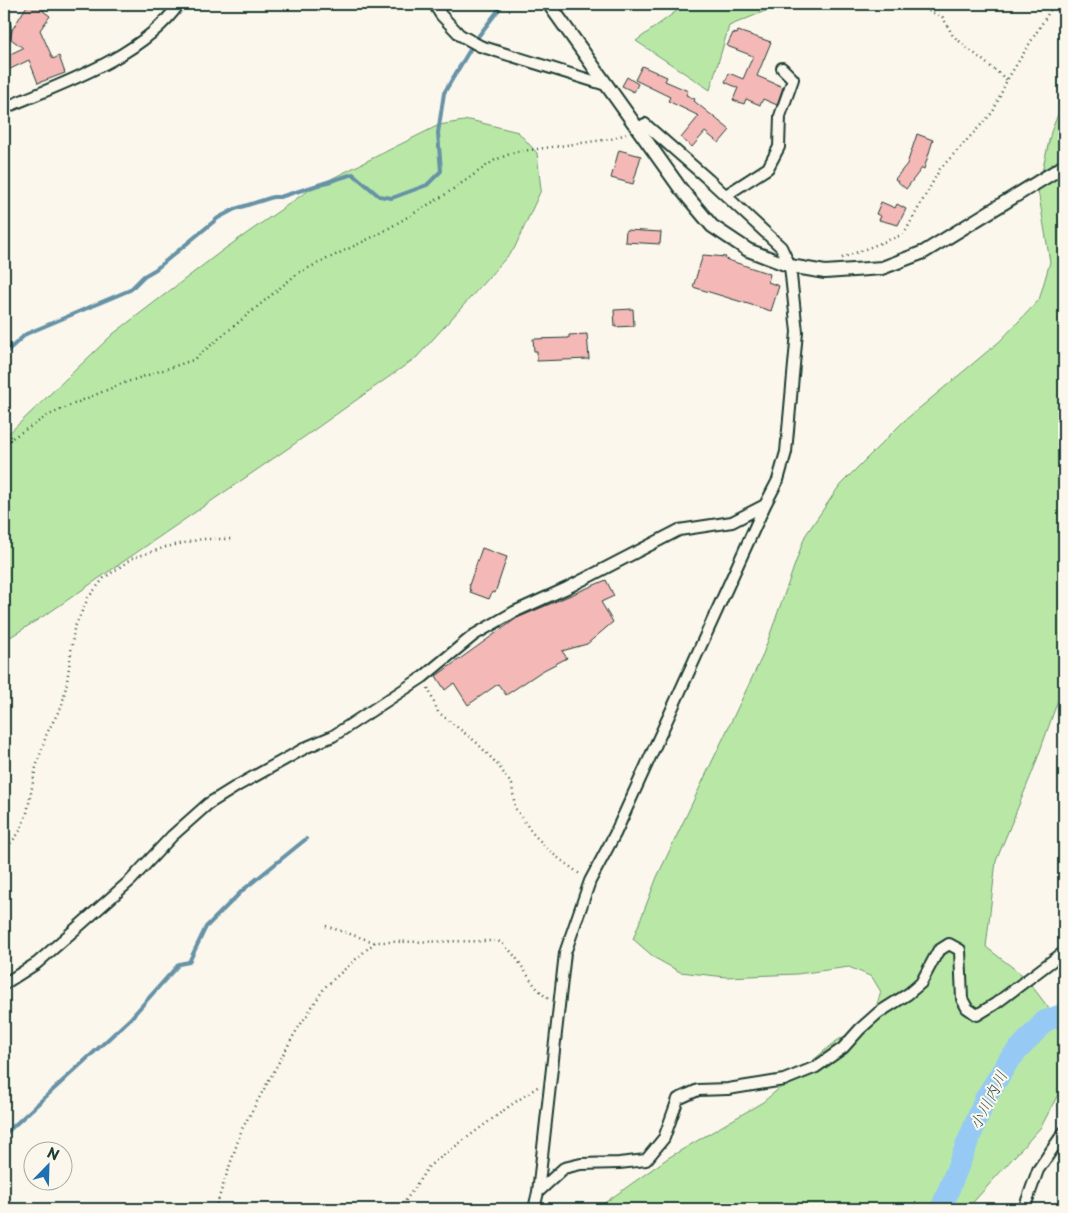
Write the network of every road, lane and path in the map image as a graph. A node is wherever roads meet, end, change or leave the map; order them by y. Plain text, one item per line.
1 (179, 4) edge
2 (434, 4) edge
3 (549, 4) edge
4 (910, 4) edge
5 (1054, 4) edge
6 (4, 22) edge
7 (4, 37) edge
8 (782, 68) dead end
9 (1007, 80) junction
10 (606, 85) junction
11 (4, 108) edge
12 (637, 129) junction
13 (1064, 166) edge
14 (726, 196) junction
15 (790, 266) junction
16 (839, 271) junction
17 (4, 443) edge
18 (765, 505) junction
19 (232, 539) dead end
20 (423, 677) junction
21 (4, 851) edge
22 (590, 881) junction
23 (326, 926) dead end
24 (375, 942) junction
25 (1064, 952) edge
26 (4, 984) edge
27 (559, 1002) junction
28 (551, 1079) junction
29 (1064, 1132) edge
30 (538, 1192) junction
31 (215, 1209) edge
32 (272, 1209) edge
33 (282, 1209) edge
34 (400, 1209) edge
35 (534, 1209) edge
36 (1024, 1209) edge

1 - 11 street
2 - 10 street
3 - 10 street
4 - 9 path
5 - 9 path
6 - 7 street
8 - 14 street
9 - 16 path
10 - 12 street
12 - 14 street
12 - 15 street
12 - 17 path
13 - 16 street
14 - 15 street
15 - 16 street
15 - 18 street
18 - 20 street
18 - 22 street
19 - 21 path
20 - 22 path
20 - 26 street
22 - 27 street
23 - 24 path
24 - 27 path
24 - 31 path
25 - 30 street
27 - 28 street
28 - 30 street
28 - 34 path
29 - 36 street
30 - 35 street
32 - 33 path

